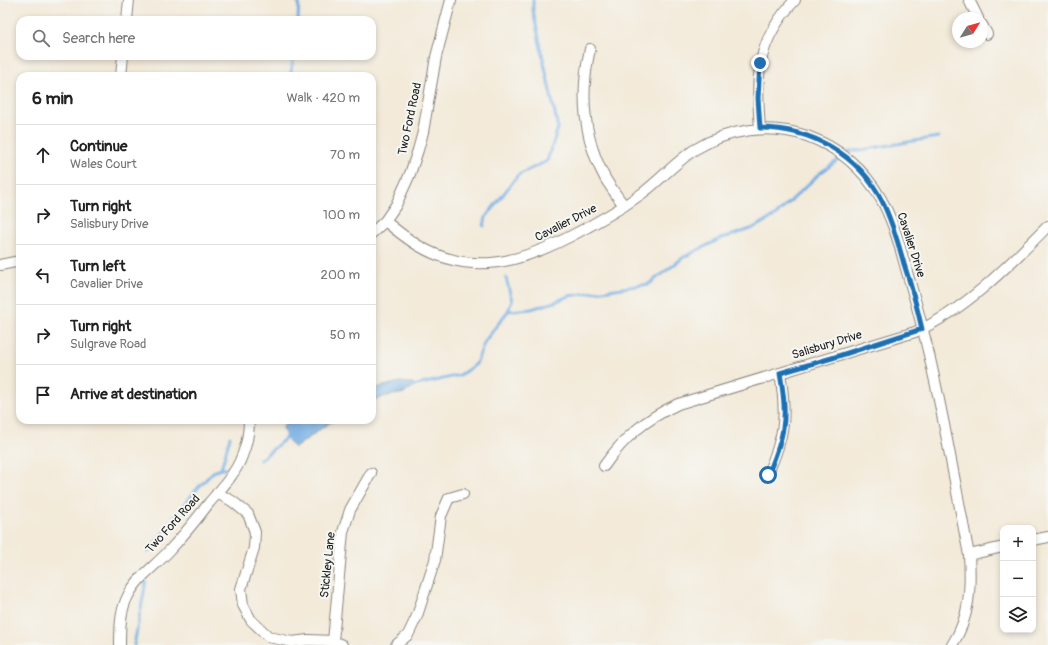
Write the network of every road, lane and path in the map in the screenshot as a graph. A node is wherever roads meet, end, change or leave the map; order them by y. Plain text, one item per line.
1 (129, 0) edge
2 (451, 0) edge
3 (794, 0) edge
4 (968, 0) edge
5 (975, 12) edge
6 (127, 16) edge
7 (590, 49) dead end
8 (122, 60) edge
9 (121, 72) edge
10 (760, 128) junction
11 (624, 206) junction
12 (385, 221) junction
13 (1048, 226) edge
14 (376, 229) edge
15 (16, 262) edge
16 (0, 265) edge
17 (922, 329) junction
18 (780, 373) junction
19 (249, 424) edge
20 (604, 466) dead end
21 (371, 473) dead end
22 (768, 475) dead end
23 (218, 493) junction
24 (463, 494) dead end
25 (1048, 537) edge
26 (1036, 539) edge
27 (1000, 548) edge
28 (969, 556) junction
29 (338, 643) edge
30 (120, 645) edge
31 (396, 645) edge
32 (952, 645) edge

1 - 6 street
2 - 12 street, Two Ford Road
3 - 10 street
4 - 5 street
7 - 11 street
8 - 9 street
10 - 11 street, Cavalier Drive
10 - 17 street, Cavalier Drive
11 - 12 street, Cavalier Drive
12 - 14 street, Two Ford Road
13 - 17 street, Salisbury Drive
15 - 16 street
17 - 18 street, Salisbury Drive
17 - 28 street, Cavalier Drive
18 - 20 street, Salisbury Drive
18 - 22 street
19 - 23 street, Two Ford Road
21 - 29 street, Stickley Lane
23 - 29 street
23 - 30 street, Two Ford Road
24 - 31 street
25 - 26 street
27 - 28 street
28 - 32 street, Cavalier Drive

